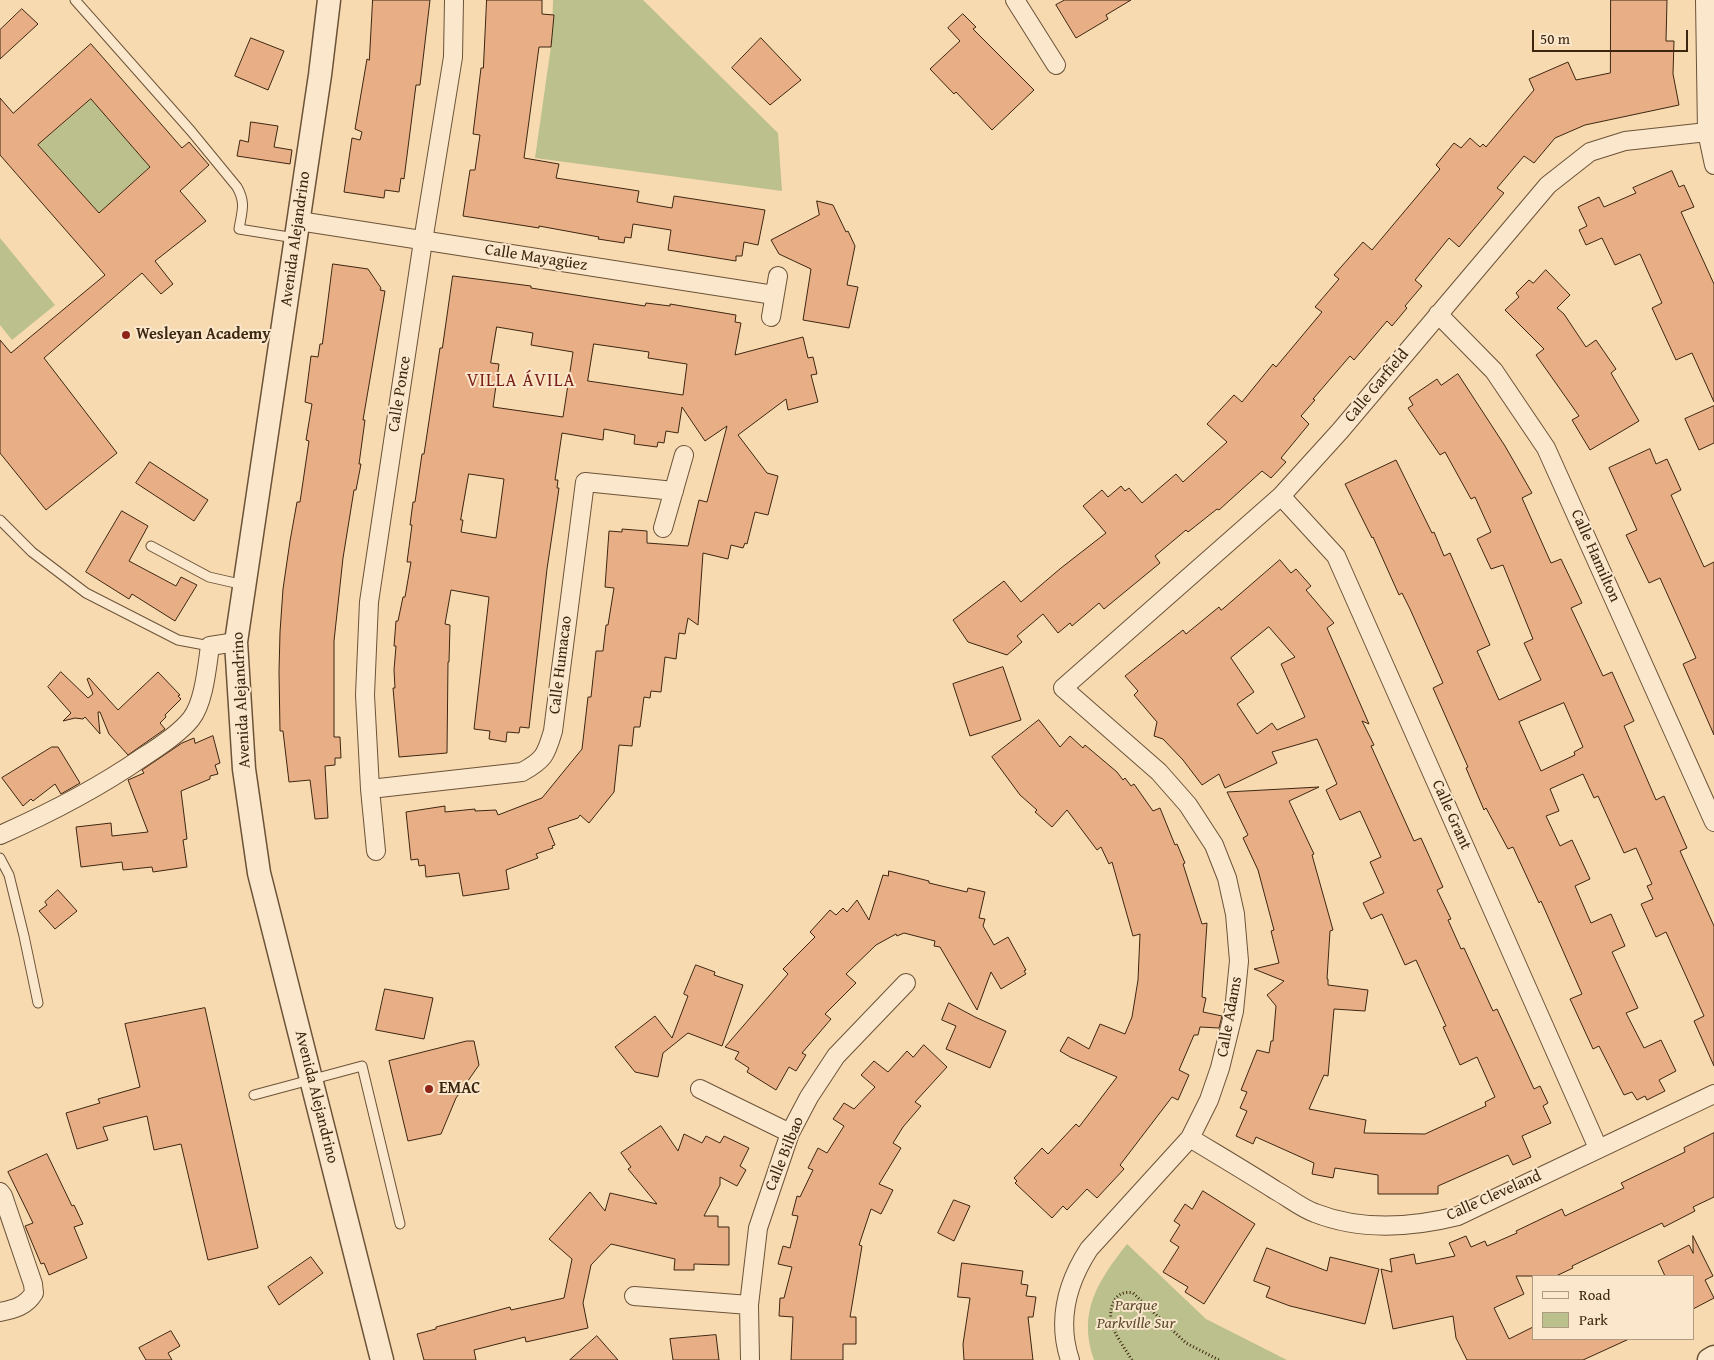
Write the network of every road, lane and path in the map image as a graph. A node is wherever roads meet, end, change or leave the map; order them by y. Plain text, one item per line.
1 (75, 0) edge
2 (329, 0) edge
3 (454, 0) edge
4 (1015, 0) edge
5 (1704, 0) edge
6 (1056, 65) dead end
7 (1707, 132) junction
8 (1714, 165) edge
9 (298, 230) junction
10 (423, 240) junction
11 (778, 276) dead end
12 (774, 295) junction
13 (1438, 314) junction
14 (771, 317) dead end
15 (684, 455) dead end
16 (674, 491) junction
17 (1281, 496) junction
18 (0, 520) edge
19 (662, 528) dead end
20 (151, 546) dead end
21 (244, 585) junction
22 (236, 642) junction
23 (210, 646) junction
24 (1063, 688) joint
25 (370, 789) junction
26 (1714, 822) edge
27 (0, 836) edge
28 (376, 851) dead end
29 (0, 858) edge
30 (906, 983) dead end
31 (38, 1003) dead end
32 (311, 1078) junction
33 (700, 1089) dead end
34 (1714, 1094) edge
35 (254, 1095) dead end
36 (790, 1133) junction
37 (1190, 1138) junction
38 (1598, 1148) junction
39 (0, 1192) edge
40 (400, 1224) dead end
41 (634, 1296) dead end
42 (749, 1305) junction
43 (0, 1312) edge
44 (1714, 1357) edge
45 (382, 1360) edge
46 (750, 1360) edge
47 (1070, 1360) edge
48 (1132, 1360) edge
49 (1219, 1360) edge
50 (1709, 1360) edge

1 - 9 lane
2 - 9 street, Avenida Alejandrino
3 - 10 street, Calle Ponce
4 - 6 street
5 - 7 street
7 - 8 street
7 - 13 street, Calle Garfield
9 - 10 street, Calle Mayagüez
9 - 21 street, Avenida Alejandrino
10 - 12 street, Calle Mayagüez
10 - 25 street, Calle Ponce
11 - 12 street
12 - 14 street
13 - 17 street, Calle Garfield
13 - 26 street, Calle Hamilton
15 - 16 street
16 - 19 street
16 - 25 street, Calle Humacao
17 - 24 street, Calle Garfield
17 - 38 street, Calle Grant
18 - 23 lane
20 - 21 lane
21 - 22 street, Avenida Alejandrino
22 - 23 street
22 - 32 street, Avenida Alejandrino
23 - 27 street
24 - 37 street, Calle Adams
25 - 28 street, Calle Ponce
29 - 31 lane
30 - 36 street, Calle Bilbao
32 - 35 lane
32 - 40 lane
32 - 45 street, Avenida Alejandrino
33 - 36 street
34 - 38 street, Calle Cleveland
36 - 42 street, Calle Bilbao
37 - 38 street, Calle Cleveland
37 - 47 street, Calle Adams
39 - 43 street
41 - 42 street
42 - 46 street, Calle Bilbao
44 - 50 street
48 - 49 path

